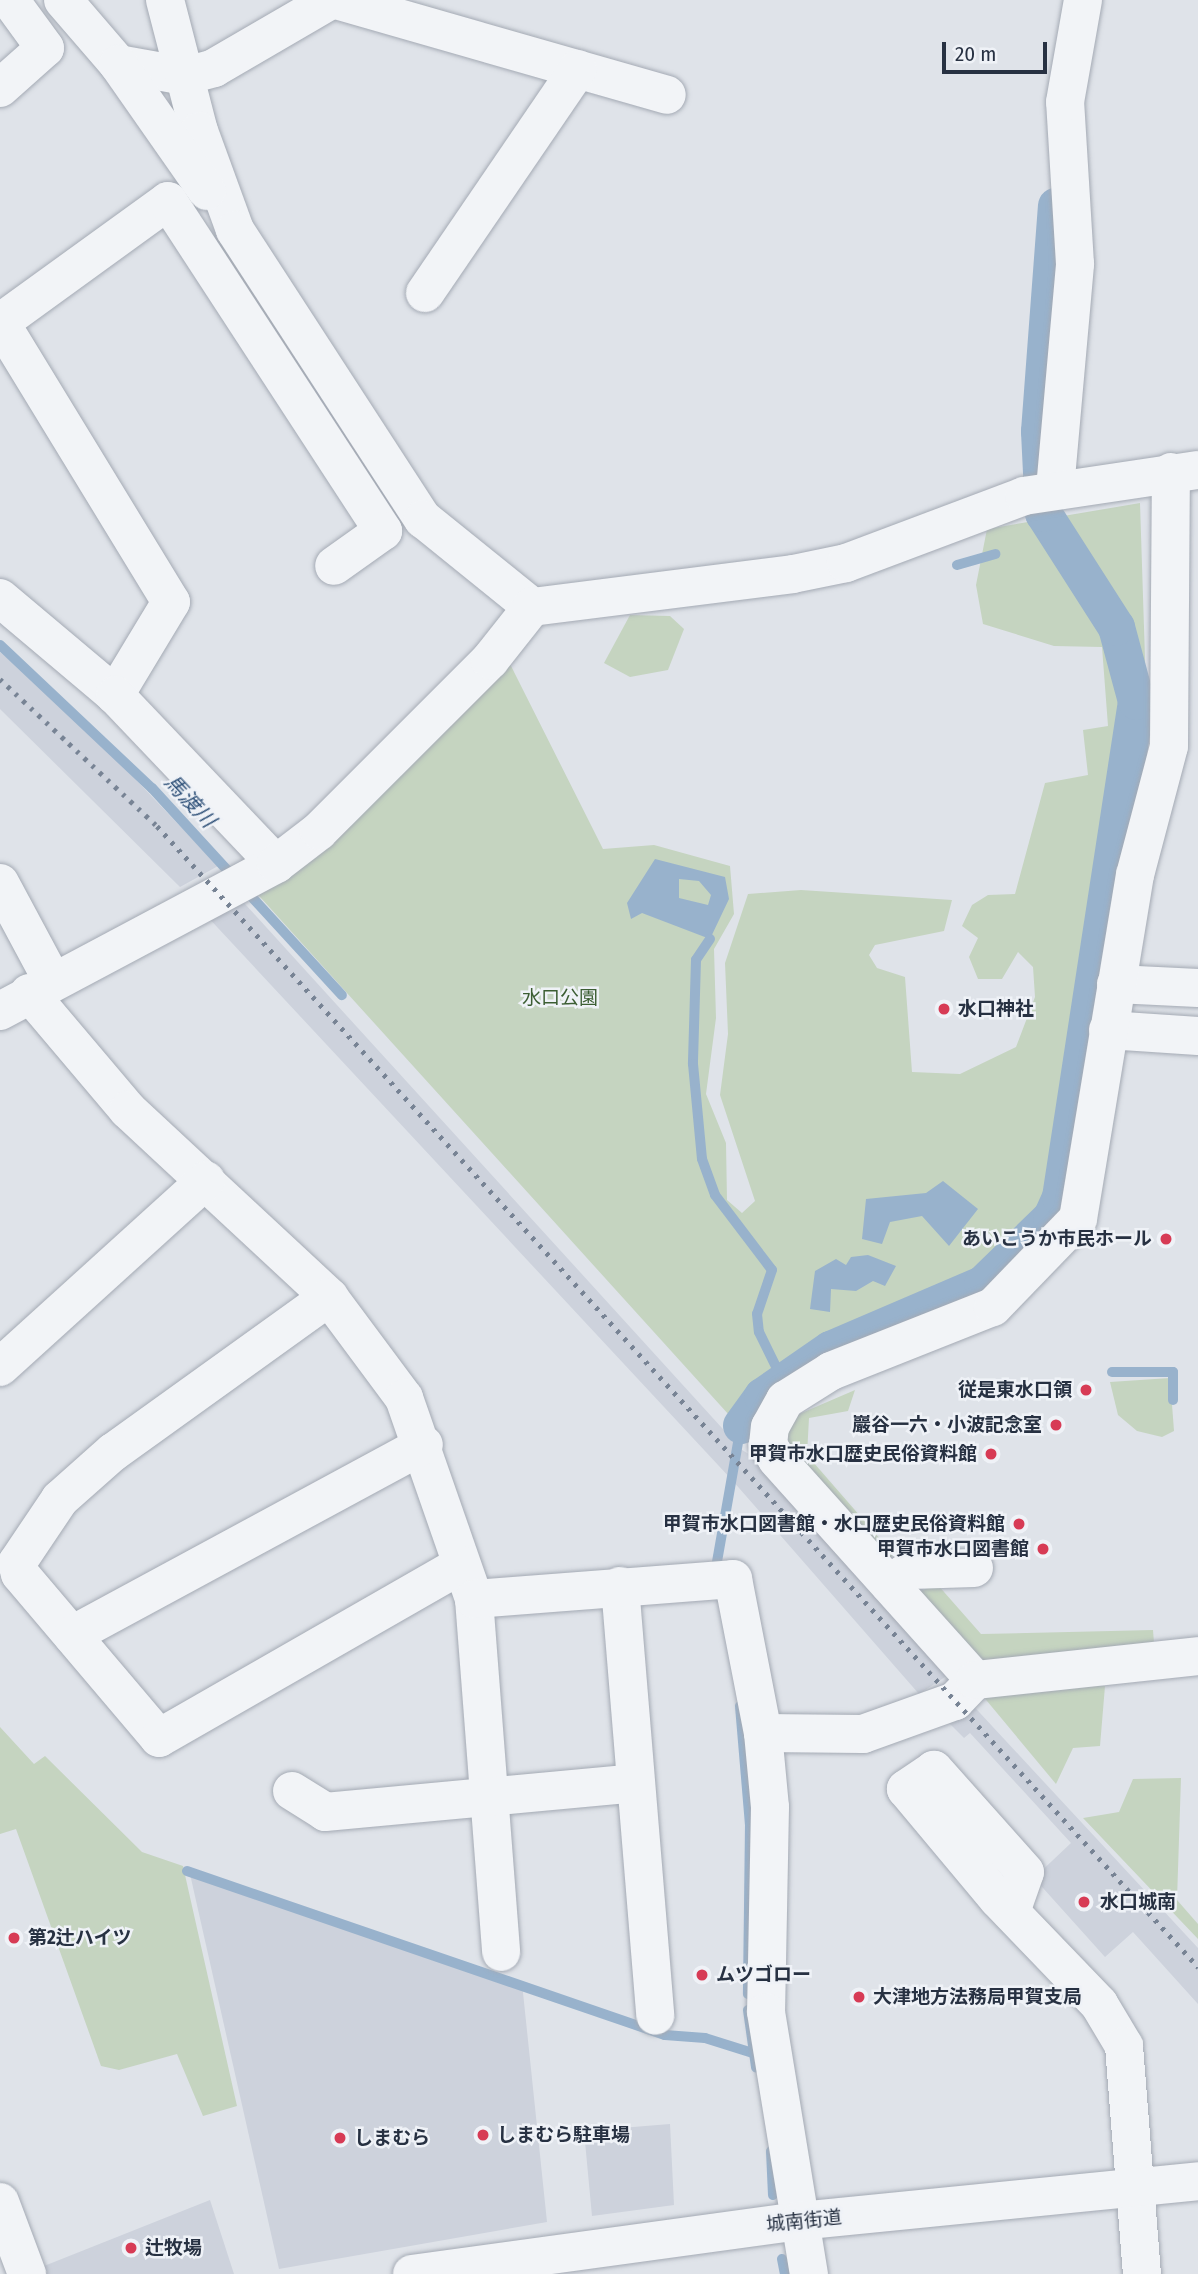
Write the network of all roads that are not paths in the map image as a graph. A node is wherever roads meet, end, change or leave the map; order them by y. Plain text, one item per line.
1 (10, 0) edge
2 (63, 0) edge
3 (165, 0) edge
4 (331, 0) edge
5 (336, 0) edge
6 (1083, 0) edge
7 (118, 64) junction
8 (578, 69) junction
9 (185, 76) junction
10 (0, 88) edge
11 (667, 95) dead end
12 (235, 230) junction
13 (425, 293) dead end
14 (0, 322) edge
15 (1185, 471) edge
16 (1041, 492) junction
17 (334, 566) dead end
18 (0, 598) edge
19 (531, 607) junction
20 (115, 695) junction
21 (256, 878) junction
22 (0, 883) edge
23 (1116, 984) junction
24 (1198, 988) edge
25 (27, 995) edge
26 (1108, 1030) junction
27 (1198, 1036) edge
28 (206, 1180) junction
29 (329, 1297) junction
30 (0, 1367) edge
31 (424, 1445) junction
32 (974, 1568) dead end
33 (468, 1582) junction
34 (889, 1584) junction
35 (620, 1586) junction
36 (72, 1635) junction
37 (1188, 1651) edge
38 (975, 1681) junction
39 (763, 1734) junction
40 (635, 1783) junction
41 (292, 1791) dead end
42 (489, 1796) junction
43 (1011, 1912) dead end
44 (501, 1952) dead end
45 (655, 2016) dead end
46 (1198, 2181) edge
47 (1137, 2185) junction
48 (0, 2202) edge
49 (799, 2221) junction
50 (632, 2257) edge
51 (27, 2274) edge
52 (412, 2274) edge
53 (809, 2274) edge
54 (1142, 2274) edge

1 - 10 street
2 - 7 street
3 - 9 street
4 - 9 street
5 - 8 street
6 - 16 street
7 - 9 street
7 - 12 street
8 - 11 street
8 - 13 street
9 - 12 street
12 - 19 street
14 - 17 street
14 - 20 street
15 - 16 street
15 - 23 street
16 - 19 street
18 - 20 street
19 - 21 street
20 - 21 street
21 - 25 street
22 - 25 street
23 - 24 street
23 - 26 street
25 - 28 street
26 - 27 street
26 - 34 street
28 - 29 street
28 - 30 street
29 - 31 street
29 - 36 street
31 - 33 street
31 - 36 street
32 - 34 street
33 - 35 street
33 - 36 street
33 - 42 street
34 - 38 street
35 - 39 street
35 - 40 street
37 - 38 street
38 - 39 street
39 - 49 street
40 - 42 street
40 - 45 street
41 - 42 street
42 - 44 street
43 - 47 street
46 - 47 street, 城南街道
47 - 49 street, 城南街道
47 - 54 street
48 - 51 street
49 - 50 street, 城南街道
49 - 53 street
50 - 52 street, 城南街道

